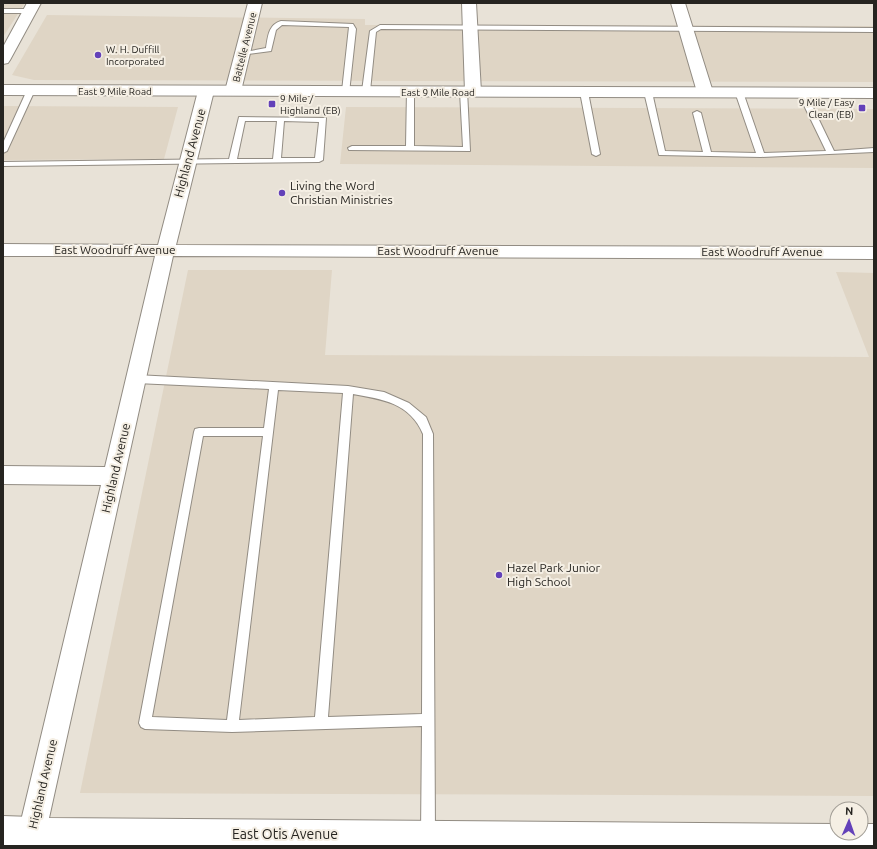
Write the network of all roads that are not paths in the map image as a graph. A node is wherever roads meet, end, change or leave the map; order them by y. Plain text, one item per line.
1 (256, 3) edge
2 (469, 3) edge
3 (678, 3) edge
4 (32, 7) edge
5 (3, 11) edge
6 (470, 28) junction
7 (686, 30) junction
8 (874, 30) edge
9 (242, 54) junction
10 (3, 60) edge
11 (3, 90) edge
12 (31, 90) junction
13 (206, 91) junction
14 (233, 91) junction
15 (346, 91) junction
16 (366, 91) junction
17 (410, 92) junction
18 (468, 92) junction
19 (584, 92) junction
20 (648, 92) junction
21 (705, 92) junction
22 (739, 92) junction
23 (802, 93) junction
24 (874, 93) edge
25 (697, 113) dead end
26 (281, 119) junction
27 (352, 148) dead end
28 (410, 149) junction
29 (874, 150) edge
30 (3, 151) edge
31 (831, 153) junction
32 (596, 154) dead end
33 (708, 154) junction
34 (761, 155) junction
35 (234, 160) junction
36 (277, 160) junction
37 (187, 162) junction
38 (3, 164) edge
39 (3, 250) edge
40 (166, 250) junction
41 (874, 253) edge
42 (136, 379) junction
43 (274, 386) junction
44 (348, 390) junction
45 (269, 432) junction
46 (3, 475) edge
47 (114, 476) junction
48 (428, 720) junction
49 (321, 724) junction
50 (232, 726) junction
51 (3, 831) edge
52 (428, 835) junction
53 (31, 836) edge
54 (874, 838) edge
55 (3, 843) edge

1 - 9 street, Battelle Avenue
2 - 6 street
3 - 7 street
4 - 5 lane
4 - 10 street
6 - 7 lane
6 - 16 lane
6 - 18 street
7 - 8 lane
7 - 21 street
9 - 14 street, Battelle Avenue
9 - 15 lane
11 - 12 main road, East 9 Mile Road
12 - 13 main road, East 9 Mile Road
12 - 30 lane
13 - 14 main road, East 9 Mile Road
13 - 37 street, Highland Avenue
14 - 15 main road, East 9 Mile Road
15 - 16 main road, East 9 Mile Road
16 - 17 main road, East 9 Mile Road
17 - 18 main road, East 9 Mile Road
17 - 28 lane
18 - 19 main road, East 9 Mile Road
18 - 28 lane
19 - 20 main road, East 9 Mile Road
19 - 32 lane
20 - 21 main road, East 9 Mile Road
20 - 33 lane
21 - 22 main road, East 9 Mile Road
22 - 23 main road, East 9 Mile Road
22 - 34 lane
23 - 24 main road, East 9 Mile Road
23 - 31 lane
25 - 33 lane
26 - 35 lane
26 - 36 lane
26 - 36 lane
27 - 28 lane
29 - 31 lane
31 - 34 lane
33 - 34 lane
35 - 36 lane
35 - 37 lane
37 - 38 lane
37 - 40 street, Highland Avenue
39 - 40 street, East Woodruff Avenue
40 - 41 street, East Woodruff Avenue
40 - 42 street, Highland Avenue
42 - 43 lane
42 - 47 street, Highland Avenue
43 - 44 lane
43 - 45 lane
44 - 48 lane
44 - 49 lane
45 - 50 lane
45 - 50 lane
46 - 47 street
47 - 53 street, Highland Avenue
48 - 49 lane
48 - 52 lane
49 - 50 lane
51 - 53 main road
52 - 53 street, East Otis Avenue
52 - 54 street, East Otis Avenue
53 - 55 street

